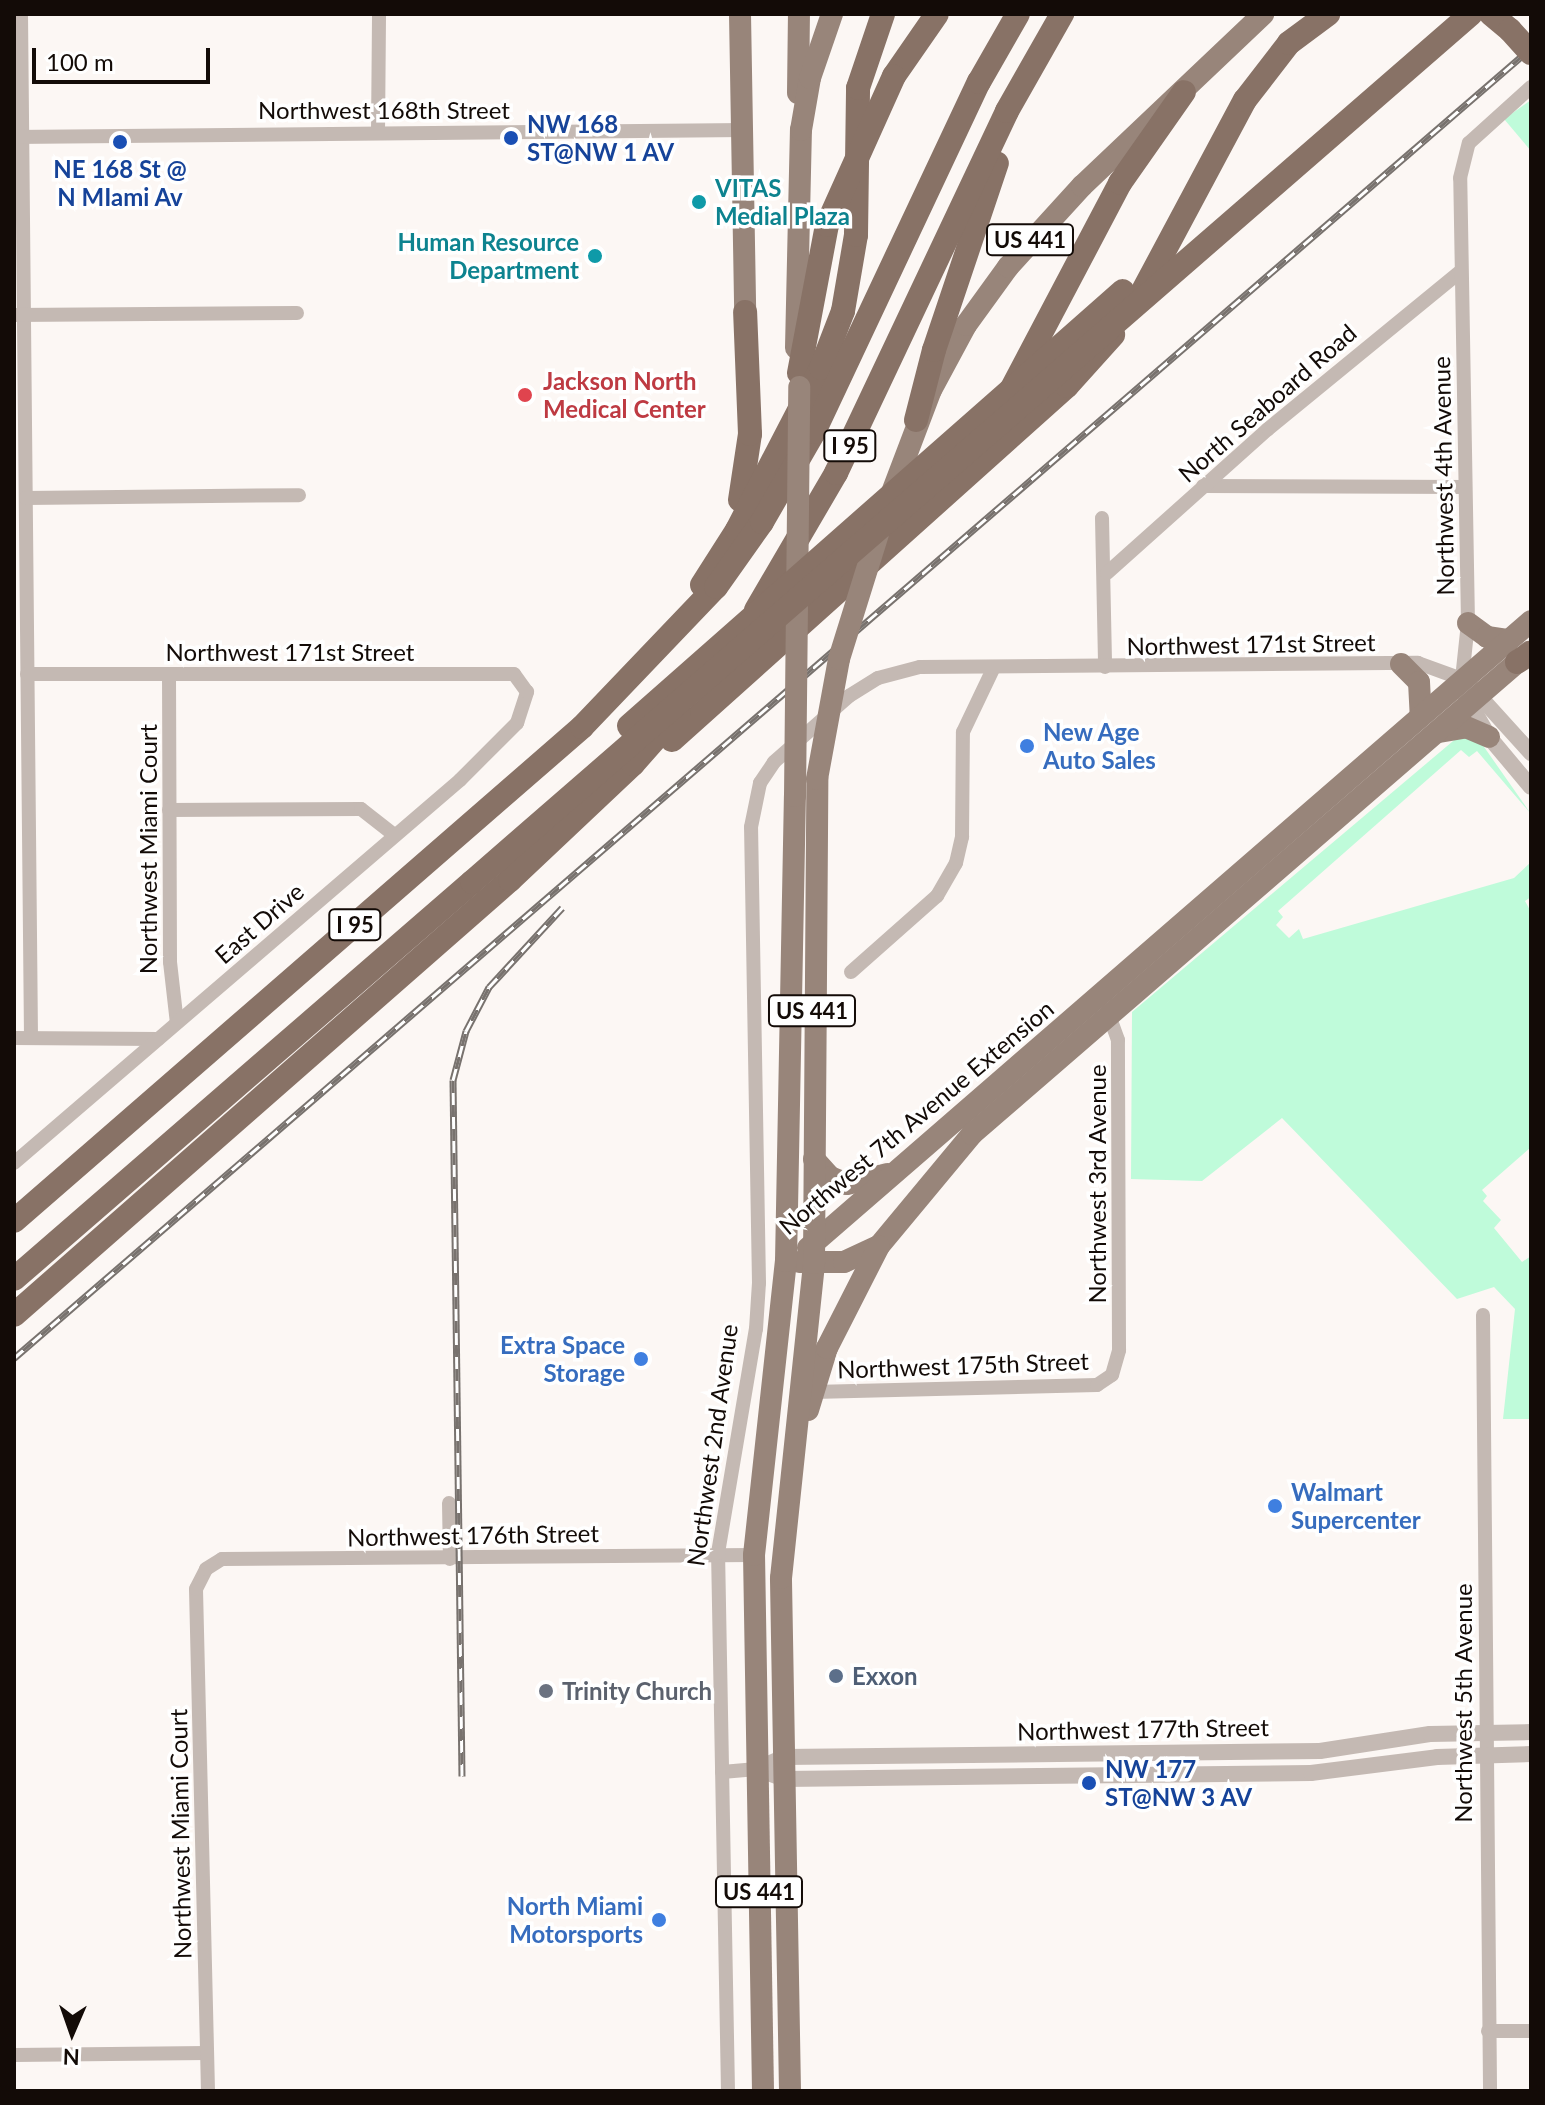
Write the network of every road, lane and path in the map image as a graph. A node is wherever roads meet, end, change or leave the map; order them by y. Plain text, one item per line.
1 (21, 14) edge
2 (379, 14) edge
3 (740, 14) edge
4 (799, 14) edge
5 (832, 14) edge
6 (883, 14) edge
7 (937, 14) edge
8 (1018, 14) edge
9 (1062, 14) edge
10 (1263, 14) edge
11 (1328, 14) edge
12 (1448, 14) edge
13 (1471, 14) edge
14 (1491, 14) edge
15 (1531, 53) edge
16 (1531, 87) edge
17 (1184, 92) junction
18 (1007, 111) junction
19 (745, 130) junction
20 (801, 130) junction
21 (378, 132) junction
22 (18, 136) edge
23 (1461, 271) junction
24 (745, 312) joint
25 (297, 313) dead end
26 (19, 314) edge
27 (799, 380) junction
28 (916, 420) junction
29 (20, 459) edge
30 (1203, 486) junction
31 (1465, 487) junction
32 (299, 495) dead end
33 (26, 498) junction
34 (932, 506) junction
35 (1102, 518) dead end
36 (728, 540) junction
37 (1107, 573) junction
38 (20, 607) edge
39 (685, 619) junction
40 (1531, 621) edge
41 (1468, 623) junction
42 (1522, 651) edge
43 (1401, 664) junction
44 (994, 667) junction
45 (1105, 667) junction
46 (27, 674) junction
47 (169, 674) junction
48 (1462, 679) junction
49 (1473, 699) junction
50 (525, 709) joint
51 (1427, 724) junction
52 (1489, 737) junction
53 (20, 748) edge
54 (644, 752) junction
55 (1531, 753) edge
56 (1531, 787) edge
57 (752, 806) joint
58 (169, 810) junction
59 (393, 834) junction
60 (467, 877) junction
61 (21, 894) edge
62 (851, 972) dead end
63 (1104, 1005) junction
64 (177, 1023) junction
65 (14, 1038) edge
66 (31, 1038) junction
67 (158, 1039) junction
68 (814, 1159) junction
69 (14, 1163) edge
70 (896, 1170) junction
71 (14, 1221) edge
72 (879, 1246) junction
73 (814, 1253) junction
74 (14, 1257) edge
75 (786, 1261) junction
76 (14, 1279) edge
77 (14, 1315) edge
78 (1483, 1315) dead end
79 (1112, 1375) joint
80 (813, 1392) junction
81 (792, 1461) junction
82 (449, 1503) dead end
83 (718, 1553) junction
84 (754, 1555) junction
85 (450, 1559) junction
86 (200, 1577) joint
87 (1531, 1732) edge
88 (1485, 1733) junction
89 (1531, 1754) edge
90 (1485, 1755) junction
91 (784, 1768) junction
92 (757, 1769) junction
93 (722, 1772) junction
94 (1488, 2031) junction
95 (1531, 2031) edge
96 (207, 2053) junction
97 (14, 2055) edge
98 (208, 2091) edge
99 (728, 2091) edge
100 (763, 2091) edge
101 (790, 2091) edge
102 (1490, 2091) edge

1 - 22 street
2 - 21 street
3 - 19 main road
4 - 20 main road
5 - 20 main road, US 441
6 - 36 highway
7 - 27 highway, bridge
8 - 39 highway, I 95
9 - 18 highway, I 95
10 - 17 main road, US 441
11 - 34 highway
12 - 60 highway, bridge
13 - 60 highway, bridge
14 - 15 highway, bridge
16 - 23 street, Northwest 4th Avenue
17 - 28 main road, US 441
17 - 34 highway
18 - 28 highway
18 - 54 highway, I 95
19 - 21 street, Northwest 168th Street
19 - 24 main road
20 - 27 main road, US 441
21 - 22 street, Northwest 168th Street
22 - 26 street
23 - 30 street, North Seaboard Road
23 - 31 street, Northwest 4th Avenue
24 - 36 highway
25 - 26 street
26 - 29 street
27 - 75 main road, US 441, bridge
28 - 68 main road, US 441, bridge
29 - 33 street
30 - 31 street
30 - 37 street, North Seaboard Road
31 - 41 street, Northwest 4th Avenue
32 - 33 street
33 - 38 street
34 - 54 highway
35 - 37 street
36 - 39 highway
37 - 45 street
38 - 46 street
39 - 71 highway, I 95
40 - 42 main road, Northwest 7th Avenue Extension
41 - 42 main road
41 - 48 street, Northwest 4th Avenue
42 - 48 main road, Northwest 7th Avenue Extension
42 - 49 main road, Northwest 7th Avenue Extension
43 - 45 street, Northwest 171st Street
43 - 48 street, Northwest 171st Street
43 - 51 main road
44 - 45 street, Northwest 171st Street
44 - 57 street, Northwest 171st Street
44 - 62 street
46 - 47 street, Northwest 171st Street
46 - 53 street
47 - 50 street, Northwest 171st Street
47 - 58 street, Northwest Miami Court
48 - 49 street
48 - 51 main road, Northwest 7th Avenue Extension
49 - 51 main road, Northwest 7th Avenue Extension
49 - 52 street
49 - 55 street
50 - 59 street, East Drive
51 - 52 main road
51 - 63 main road, Northwest 7th Avenue Extension
52 - 56 street
53 - 61 street
54 - 77 highway, I 95
57 - 83 street, Northwest 2nd Avenue
58 - 59 street
58 - 64 street, Northwest Miami Court
59 - 64 street, East Drive
60 - 74 highway
60 - 76 highway
61 - 66 street
63 - 70 main road, Northwest 7th Avenue Extension
63 - 72 main road, Northwest 7th Avenue Extension
63 - 79 street, Northwest 3rd Avenue
64 - 67 street, East Drive
65 - 66 street
66 - 67 street
67 - 69 street, East Drive
68 - 70 main road
68 - 73 main road, US 441
70 - 73 main road, Northwest 7th Avenue Extension
72 - 73 main road, Northwest 7th Avenue Extension
72 - 80 main road
73 - 75 main road, Northwest 7th Avenue Extension
73 - 81 main road, US 441
75 - 84 main road, Northwest 2nd Avenue / US 441
78 - 88 street, Northwest 5th Avenue
79 - 80 street, Northwest 175th Street
80 - 81 main road
81 - 91 main road, US 441
82 - 85 street
83 - 84 street, Northwest 176th Street
83 - 85 street, Northwest 176th Street
83 - 93 street, Northwest 2nd Avenue
84 - 92 main road, Northwest 2nd Avenue / US 441
85 - 86 street, Northwest 176th Street
86 - 96 street, Northwest Miami Court
87 - 88 street, Northwest 177th Street
88 - 90 street, Northwest 5th Avenue
88 - 91 street, Northwest 177th Street
89 - 90 street, Northwest 177th Street
90 - 91 street, Northwest 177th Street
90 - 94 street, Northwest 5th Avenue
91 - 92 street, Northwest 177th Street
91 - 101 main road, US 441
92 - 93 street, Northwest 177th Street
92 - 100 main road, Northwest 2nd Avenue / US 441
93 - 99 street, Northwest 2nd Avenue
94 - 95 street
94 - 102 street, Northwest 5th Avenue
96 - 97 street
96 - 98 street, Northwest Miami Court

